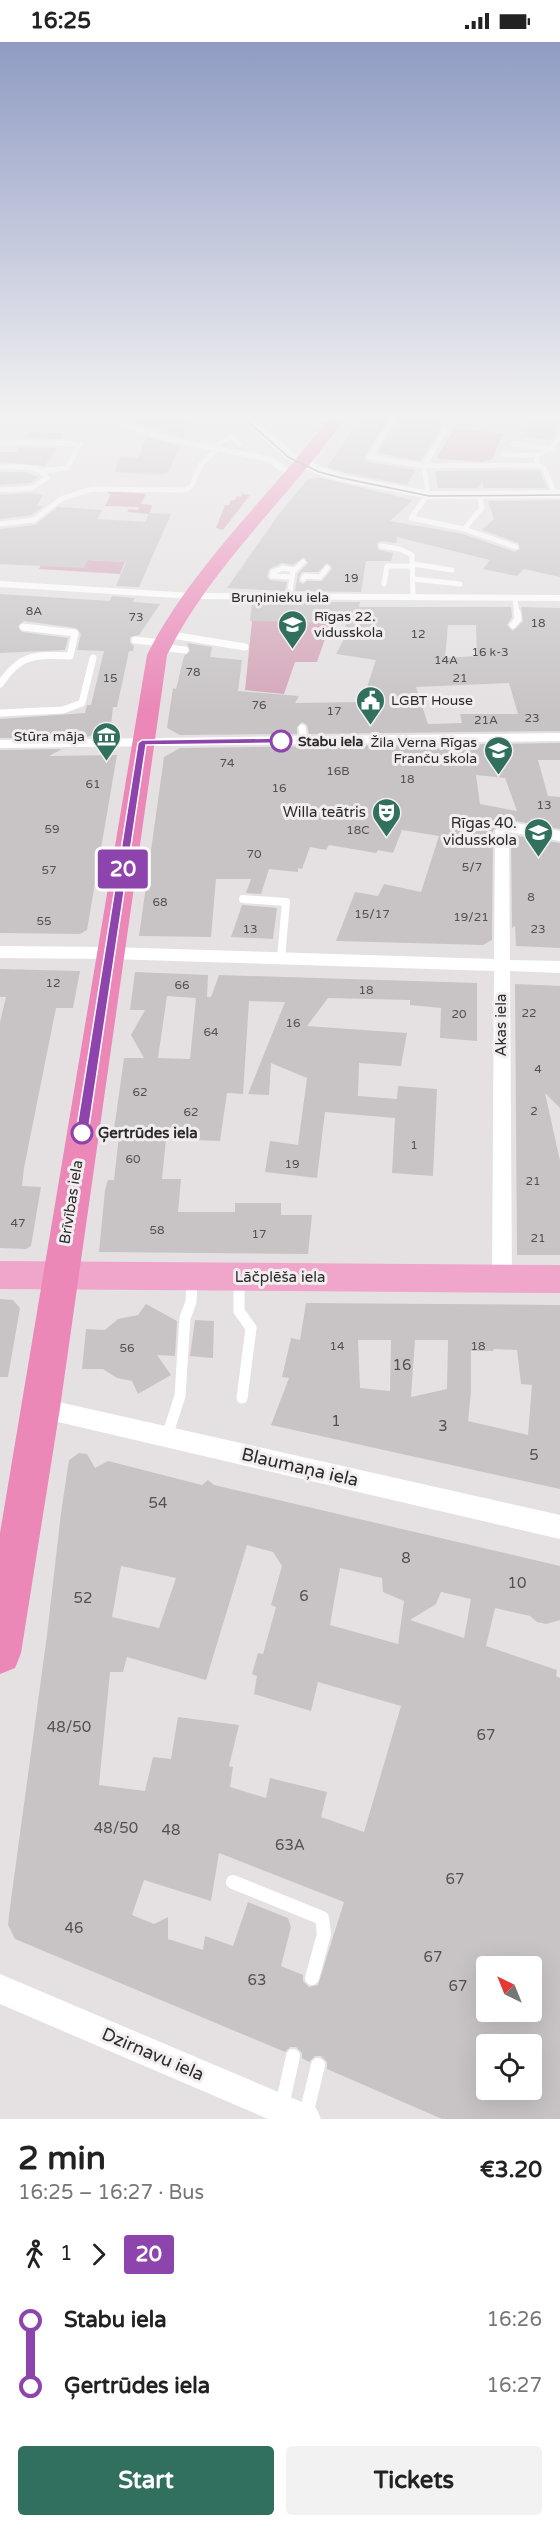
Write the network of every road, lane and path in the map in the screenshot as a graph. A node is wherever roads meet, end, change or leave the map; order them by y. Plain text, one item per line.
1 (41, 515) edge
2 (259, 515) edge
3 (413, 515) edge
4 (476, 515) edge
5 (0, 524) edge
6 (464, 529) junction
7 (381, 546) dead end
8 (516, 547) dead end
9 (303, 562) dead end
10 (413, 565) junction
11 (327, 568) dead end
12 (452, 570) dead end
13 (303, 579) dead end
14 (413, 579) junction
15 (0, 584) edge
16 (384, 584) dead end
17 (460, 584) dead end
18 (298, 594) junction
19 (192, 596) junction
20 (413, 597) junction
21 (515, 597) junction
22 (560, 598) edge
23 (513, 625) dead end
24 (23, 627) dead end
25 (135, 640) dead end
26 (163, 641) junction
27 (245, 647) dead end
28 (185, 650) dead end
29 (93, 658) dead end
30 (0, 684) edge
31 (0, 713) edge
32 (560, 737) edge
33 (142, 743) junction
34 (0, 744) edge
35 (560, 836) edge
36 (243, 899) dead end
37 (0, 951) edge
38 (110, 953) junction
39 (281, 958) junction
40 (501, 966) junction
41 (560, 967) edge
42 (0, 1275) edge
43 (60, 1276) junction
44 (192, 1276) junction
45 (239, 1276) junction
46 (502, 1279) junction
47 (560, 1279) edge
48 (242, 1398) dead end
49 (41, 1408) junction
50 (167, 1436) junction
51 (560, 1527) edge
52 (0, 1653) edge
53 (233, 1882) dead end
54 (312, 1978) dead end
55 (0, 1989) edge
56 (293, 2056) dead end
57 (318, 2065) dead end
58 (297, 2116) edge

1 - 5 lane
2 - 19 highway, Brīvības iela
3 - 6 lane
4 - 6 lane
6 - 8 lane
7 - 10 lane
9 - 18 lane
10 - 12 lane
10 - 14 lane
10 - 16 lane
11 - 13 lane
14 - 17 lane
14 - 20 lane
15 - 19 street, Bruņinieku iela
18 - 19 street, Bruņinieku iela
18 - 20 street, Bruņinieku iela
19 - 26 highway, Brīvības iela
20 - 21 street, Bruņinieku iela
21 - 22 street, Bruņinieku iela
21 - 23 lane
24 - 30 lane
25 - 26 lane
26 - 27 lane
26 - 28 lane
26 - 33 highway, Brīvības iela
29 - 31 lane
32 - 33 street
33 - 34 street
33 - 38 highway, Brīvības iela
35 - 40 street, Akas iela
36 - 39 lane
37 - 38 street
38 - 39 street
38 - 43 highway, Brīvības iela
39 - 40 street
40 - 41 street
40 - 46 street, Akas iela
42 - 43 main road, Lāčplēša iela
43 - 44 main road, Lāčplēša iela
43 - 49 highway, Brīvības iela
44 - 45 main road, Lāčplēša iela
44 - 50 lane
45 - 46 main road, Lāčplēša iela
45 - 48 lane
46 - 47 main road, Lāčplēša iela
49 - 50 street, Blaumaņa iela
49 - 52 highway, Brīvības iela
50 - 51 street, Blaumaņa iela
53 - 54 lane
55 - 58 street, Dzirnavu iela
56 - 58 lane
57 - 58 lane

